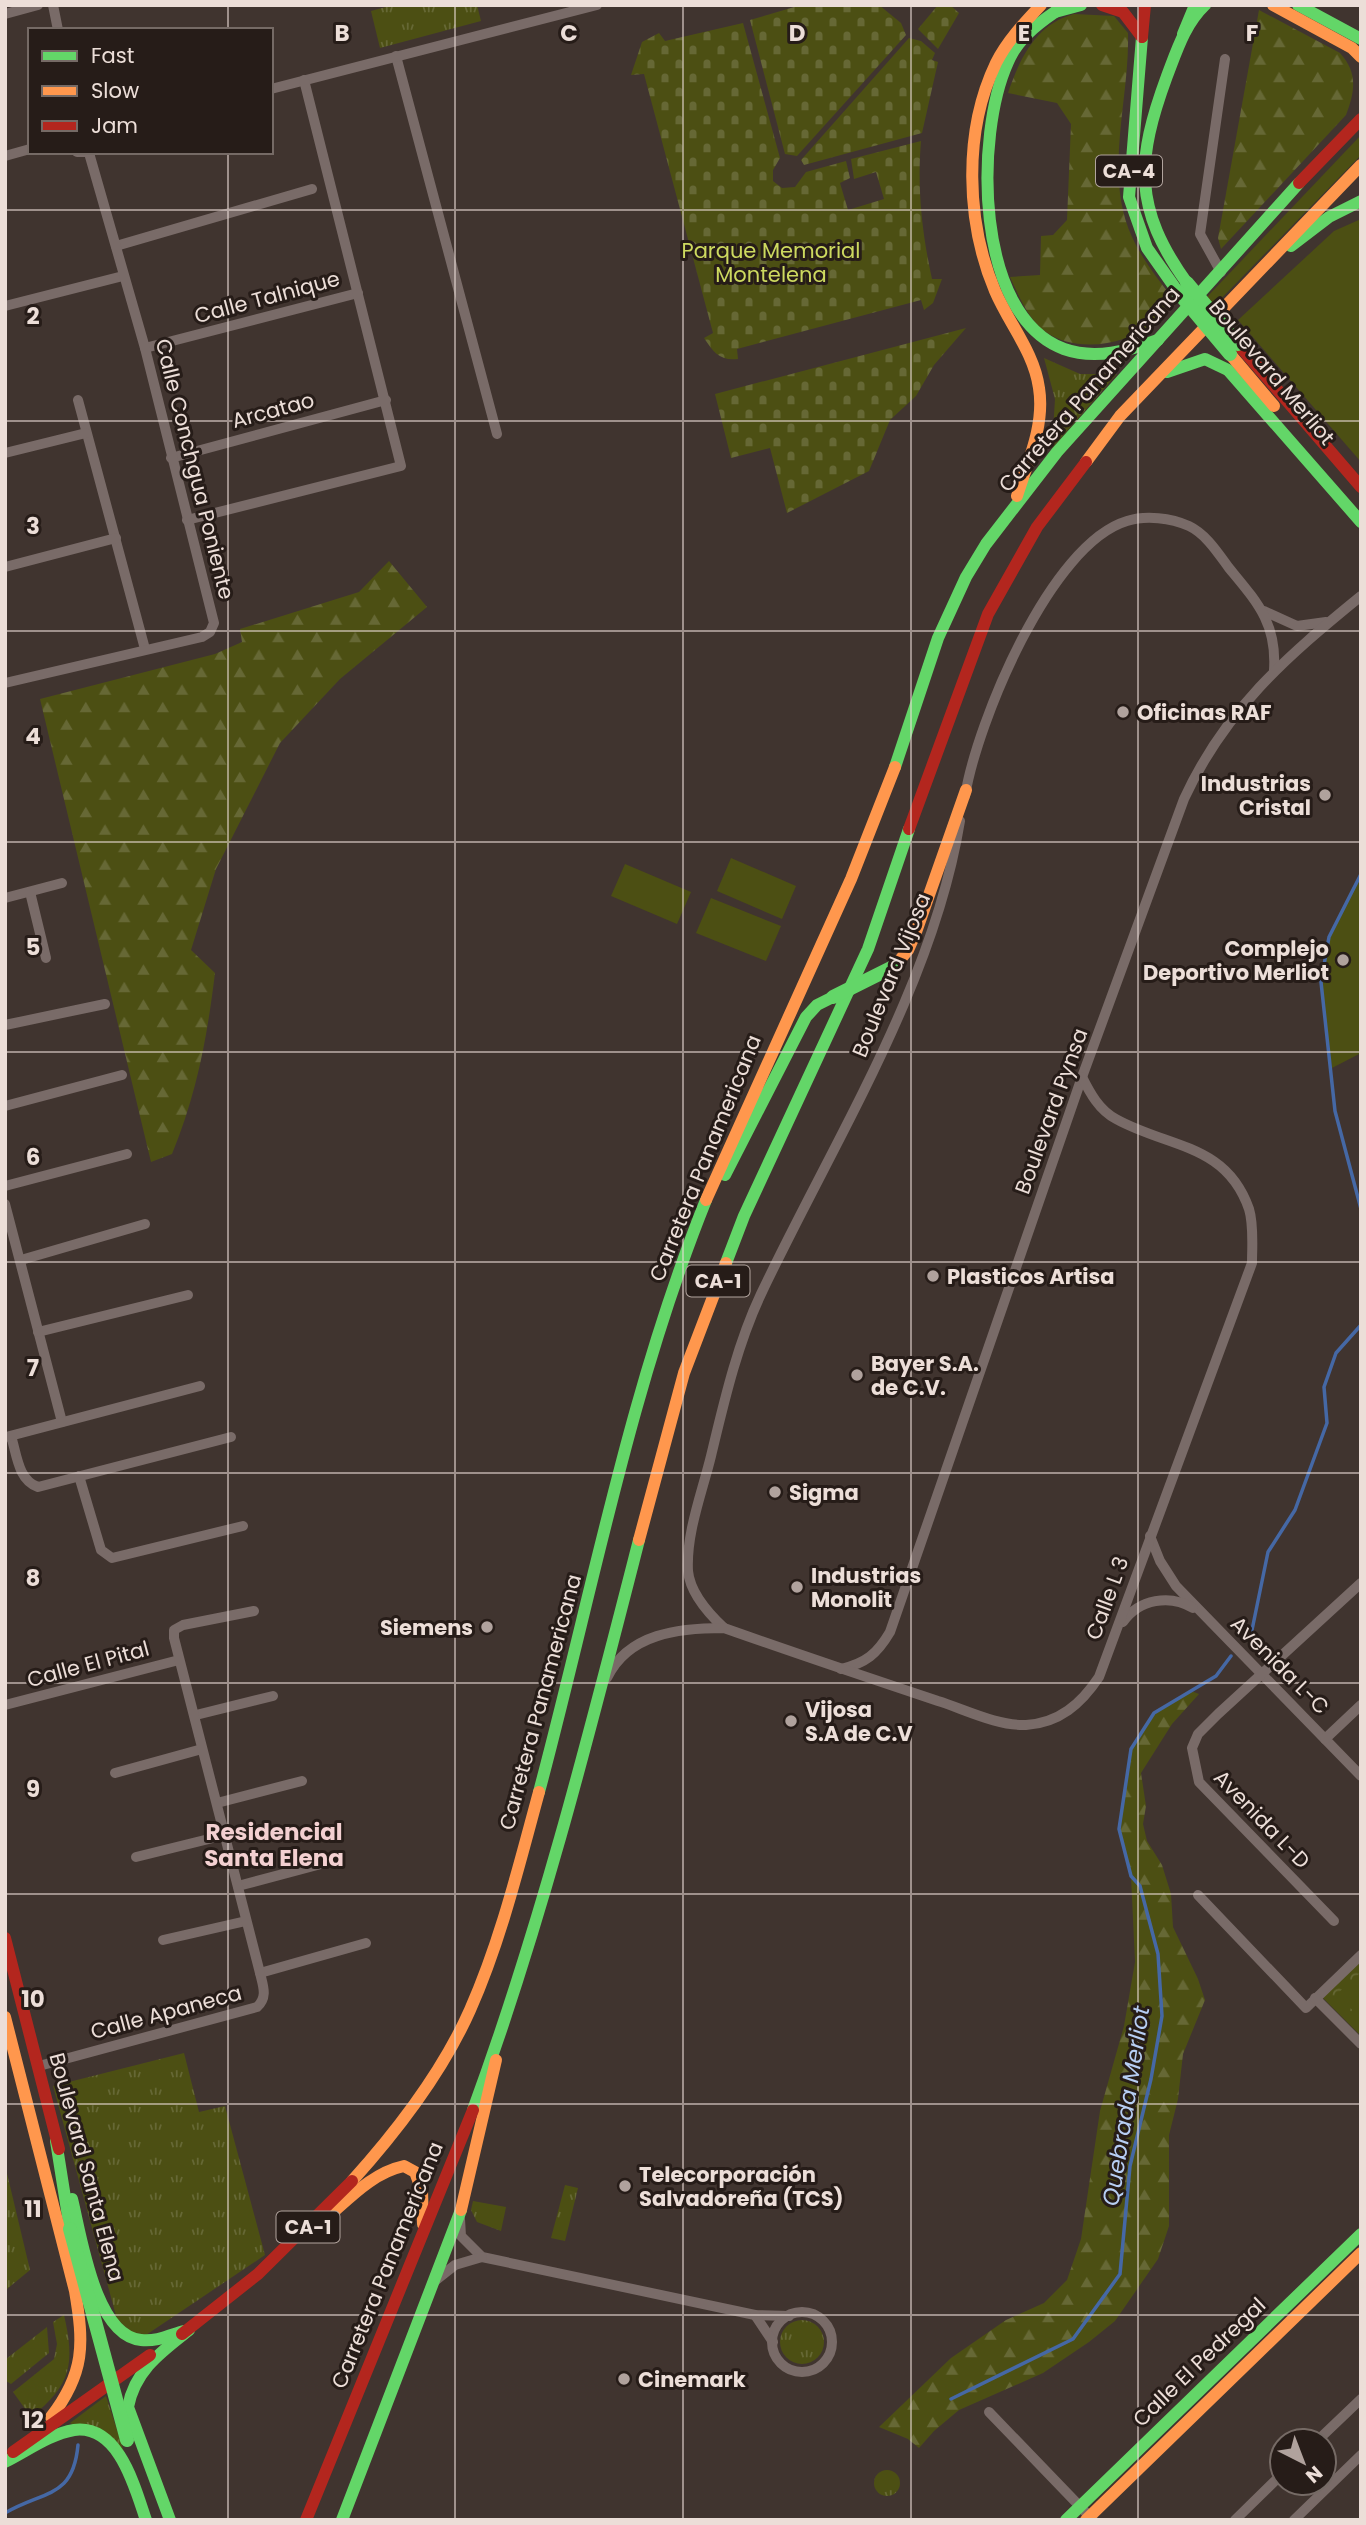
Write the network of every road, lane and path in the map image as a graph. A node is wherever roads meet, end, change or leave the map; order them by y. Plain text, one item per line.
1 (38, 5) edge
2 (53, 5) edge
3 (597, 5) edge
4 (1081, 5) edge
5 (1102, 5) edge
6 (1145, 5) edge
7 (1195, 5) edge
8 (1206, 5) edge
9 (1273, 5) edge
10 (1298, 5) edge
11 (5, 14) edge
12 (1036, 14) edge
13 (58, 28) edge
14 (1183, 34) junction
15 (1142, 37) junction
16 (1361, 39) edge
17 (396, 56) junction
18 (1361, 57) edge
19 (1225, 59) dead end
20 (304, 80) junction
21 (273, 88) edge
22 (1361, 109) edge
23 (1361, 119) edge
24 (1342, 137) junction
25 (28, 150) edge
26 (90, 154) edge
27 (5, 156) edge
28 (1361, 165) edge
29 (1361, 172) edge
30 (312, 189) dead end
31 (1326, 199) junction
32 (1361, 201) edge
33 (116, 246) junction
34 (1221, 272) junction
35 (1254, 274) junction
36 (123, 276) junction
37 (1182, 288) junction
38 (358, 293) junction
39 (5, 306) edge
40 (1015, 314) junction
41 (1159, 340) junction
42 (145, 348) junction
43 (1234, 349) junction
44 (1159, 375) junction
45 (78, 400) dead end
46 (386, 400) junction
47 (86, 433) junction
48 (497, 435) dead end
49 (5, 453) edge
50 (171, 458) junction
51 (1361, 487) edge
52 (1014, 504) junction
53 (1361, 512) edge
54 (187, 520) junction
55 (1361, 522) edge
56 (116, 538) junction
57 (5, 567) edge
58 (1361, 596) edge
59 (1264, 611) junction
60 (1330, 621) junction
61 (145, 649) junction
62 (1274, 670) junction
63 (5, 683) edge
64 (965, 790) junction
65 (62, 884) dead end
66 (30, 891) junction
67 (5, 898) edge
68 (46, 958) dead end
69 (105, 1004) dead end
70 (5, 1025) edge
71 (122, 1075) dead end
72 (1082, 1077) junction
73 (5, 1106) edge
74 (127, 1154) dead end
75 (5, 1186) edge
76 (5, 1204) edge
77 (699, 1218) junction
78 (8, 1222) edge
79 (145, 1224) dead end
80 (21, 1260) junction
81 (187, 1295) dead end
82 (38, 1332) junction
83 (200, 1386) dead end
84 (62, 1422) junction
85 (8, 1437) edge
86 (231, 1437) dead end
87 (79, 1476) junction
88 (243, 1525) dead end
89 (1150, 1536) junction
90 (1361, 1583) edge
91 (254, 1611) dead end
92 (1200, 1612) junction
93 (724, 1628) junction
94 (1115, 1633) junction
95 (179, 1660) junction
96 (841, 1669) junction
97 (1260, 1673) junction
98 (273, 1696) dead end
99 (599, 1697) junction
100 (5, 1705) edge
101 (1361, 1705) edge
102 (196, 1715) junction
103 (1325, 1739) junction
104 (202, 1749) junction
105 (115, 1773) dead end
106 (1361, 1776) edge
107 (302, 1782) dead end
108 (217, 1802) junction
109 (225, 1835) junction
110 (136, 1857) dead end
111 (336, 1860) dead end
112 (238, 1886) junction
113 (1198, 1895) dead end
114 (246, 1921) junction
115 (1334, 1921) dead end
116 (5, 1938) edge
117 (163, 1940) dead end
118 (366, 1943) dead end
119 (1361, 1955) edge
120 (260, 1973) junction
121 (1315, 1998) junction
122 (5, 2017) edge
123 (504, 2025) junction
124 (1361, 2044) edge
125 (39, 2066) junction
126 (12, 2071) edge
127 (56, 2141) junction
128 (460, 2215) junction
129 (1361, 2234) edge
130 (422, 2235) junction
131 (288, 2246) junction
132 (1361, 2253) edge
133 (482, 2257) junction
134 (435, 2281) junction
135 (755, 2315) junction
136 (789, 2316) junction
137 (189, 2330) junction
138 (773, 2342) junction
139 (1361, 2399) edge
140 (989, 2412) dead end
141 (1332, 2427) edge
142 (39, 2431) junction
143 (1361, 2455) edge
144 (5, 2460) edge
145 (1268, 2488) edge
146 (1087, 2516) edge
147 (146, 2520) edge
148 (157, 2520) edge
149 (170, 2520) edge
150 (306, 2520) edge
151 (342, 2520) edge
152 (1066, 2520) edge
153 (1235, 2520) edge
154 (1294, 2520) edge

1 - 11 street
2 - 13 street
3 - 17 street
4 - 12 main road
5 - 15 main road
6 - 15 main road, CA-4
7 - 14 main road, CA-4
8 - 14 main road
9 - 18 main road
10 - 16 main road
12 - 40 main road
14 - 37 main road, CA-4
15 - 37 main road, CA-4
17 - 20 street
17 - 48 street
19 - 34 street
20 - 21 street
20 - 38 street
22 - 24 main road
23 - 24 main road, Carretera Panamericana / CA-1
24 - 34 main road, Carretera Panamericana / CA-1
25 - 27 street
26 - 33 street, Calle Conchgua Poniente
28 - 31 main road, Carretera Panamericana / CA-1
29 - 31 main road
30 - 33 street
31 - 35 main road, Carretera Panamericana / CA-1
32 - 35 main road
33 - 36 street, Calle Conchgua Poniente
34 - 41 main road, Carretera Panamericana / CA-1
35 - 44 main road, Carretera Panamericana / CA-1
36 - 39 street
36 - 42 street, Calle Conchgua Poniente
37 - 43 main road, Boulevard Merliot, bridge
38 - 42 street, Calle Talnique
38 - 46 street
40 - 41 main road
40 - 52 main road
41 - 52 main road, Carretera Panamericana / CA-1
42 - 50 street, Calle Conchgua Poniente
43 - 51 main road, Boulevard Merliot
43 - 53 main road, Boulevard Merliot
44 - 55 main road
44 - 99 main road, Carretera Panamericana / CA-1
45 - 47 street
46 - 50 street, Arcatao
46 - 54 street
47 - 49 street
47 - 56 street
50 - 54 street, Calle Conchgua Poniente
52 - 77 main road, Carretera Panamericana / CA-1
54 - 61 street, Calle Conchgua Poniente
56 - 57 street
56 - 61 street
58 - 60 street, Boulevard Pynsa
59 - 60 street, Boulevard Vijosa
59 - 62 street, Boulevard Vijosa
59 - 64 street, Boulevard Vijosa
60 - 62 street, Boulevard Pynsa
61 - 63 street, Calle Conchgua Poniente
62 - 72 street, Boulevard Pynsa
64 - 77 main road, bridge
64 - 93 street, Boulevard Vijosa
65 - 66 street
66 - 67 street
66 - 68 street
69 - 70 street
71 - 73 street
72 - 89 street, Calle L 3
72 - 96 street, Boulevard Pynsa
74 - 75 street
76 - 78 street
77 - 131 main road, Carretera Panamericana / CA-1
78 - 80 street
79 - 80 street
80 - 82 street
81 - 82 street
82 - 84 street
83 - 84 street
84 - 85 street
85 - 87 street
86 - 87 street
87 - 88 street
89 - 92 street, Avenida L-C
89 - 94 street, Calle L 3
90 - 97 street, Avenida L-D
91 - 95 street
92 - 94 street, Avenida L-C
92 - 97 street, Avenida L-C
93 - 96 street, Calle L 3
93 - 99 street, Calle L 3
94 - 96 street, Calle L 3
95 - 100 street, Calle El Pital
95 - 102 street
97 - 103 street, Avenida L-C
97 - 115 street, Avenida L-D
98 - 102 street
99 - 123 main road, Carretera Panamericana / CA-1
101 - 103 street
102 - 104 street
103 - 106 street, Avenida L-C
104 - 105 street
104 - 108 street
107 - 108 street
108 - 109 street
109 - 110 street
109 - 112 street
111 - 112 street
112 - 114 street
113 - 121 street
114 - 117 street
114 - 120 street
116 - 125 main road, Boulevard Santa Elena
118 - 120 street
119 - 121 street
120 - 125 street, Calle Apaneca
121 - 124 street
122 - 126 main road, Boulevard Santa Elena
123 - 128 main road, Carretera Panamericana
123 - 130 main road, Carretera Panamericana / CA-1
125 - 127 main road, Boulevard Santa Elena
126 - 142 main road, Boulevard Santa Elena
127 - 137 main road, Boulevard Santa Elena
127 - 148 main road, bridge
128 - 133 street
128 - 134 main road, Carretera Panamericana
129 - 146 main road, Calle El Pedregal
130 - 131 main road
130 - 150 main road, Carretera Panamericana / CA-1
131 - 137 main road, Carretera Panamericana / CA-1
132 - 146 main road, Calle El Pedregal
133 - 134 street
133 - 135 street
134 - 151 main road, Carretera Panamericana
135 - 136 street
135 - 138 street
136 - 138 street
136 - 138 street
137 - 142 main road, Carretera Panamericana / CA-1
137 - 149 main road
139 - 141 street
140 - 146 street
142 - 144 main road, Carretera Panamericana / CA-1
143 - 154 street
144 - 147 main road
145 - 153 street
146 - 152 main road, Calle El Pedregal

